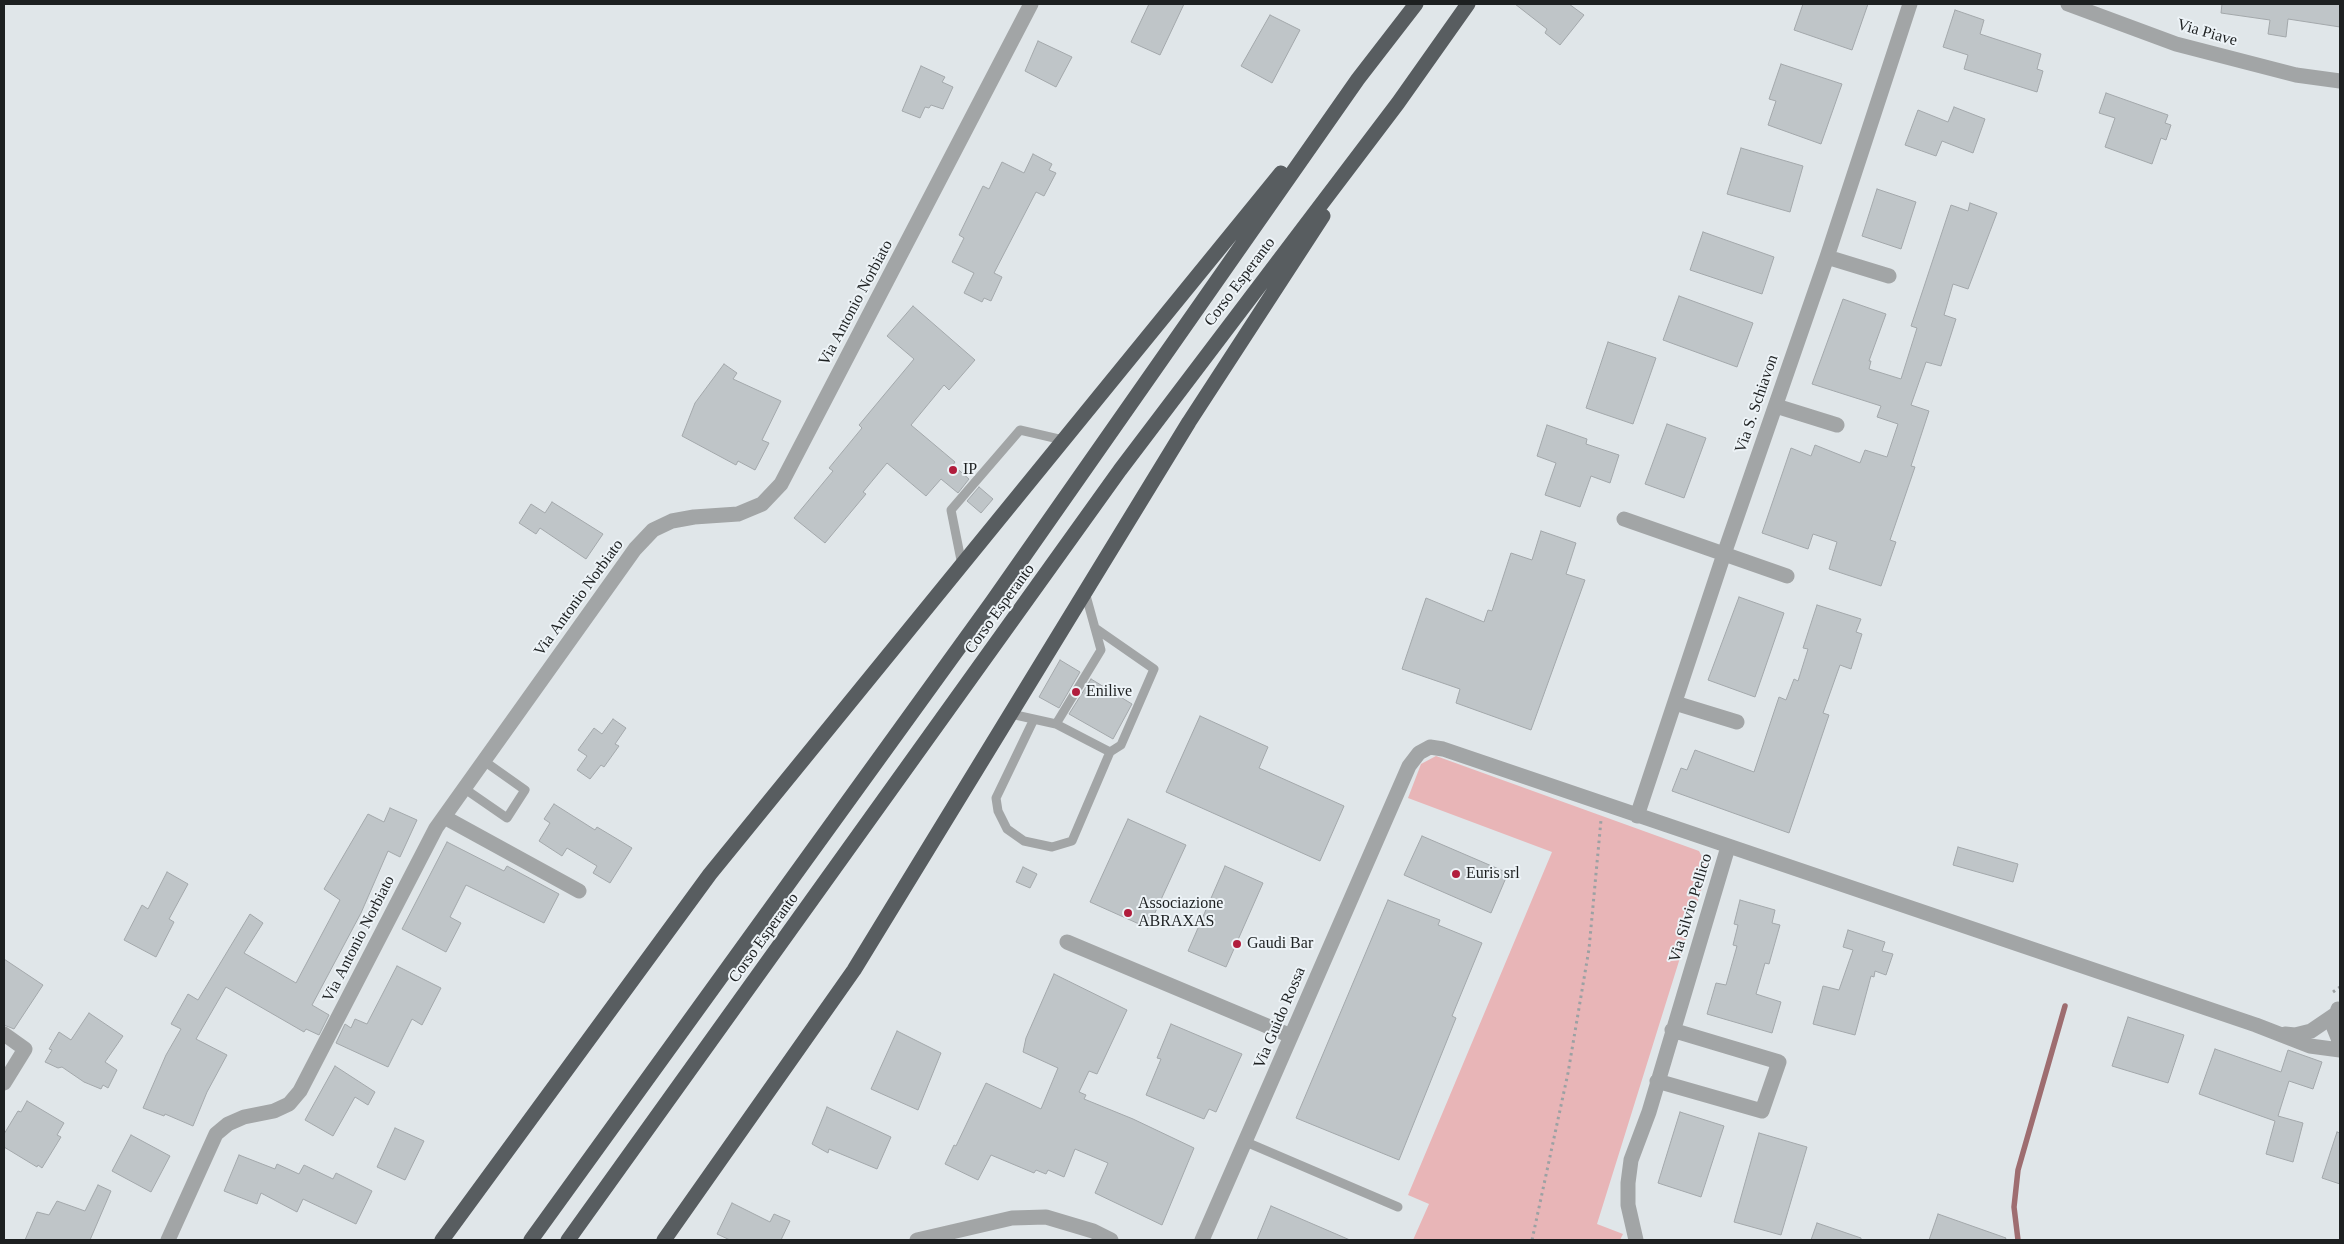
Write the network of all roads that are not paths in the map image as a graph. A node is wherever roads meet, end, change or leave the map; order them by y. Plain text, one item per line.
1 (1031, 4) edge
2 (1416, 4) edge
3 (1468, 4) edge
4 (1910, 4) edge
5 (2068, 4) edge
6 (1358, 79) junction
7 (2340, 81) edge
8 (1398, 102) junction
9 (1827, 257) junction
10 (1889, 276) dead end
11 (1776, 406) junction
12 (1837, 425) dead end
13 (1063, 440) junction
14 (1624, 519) dead end
15 (1724, 554) junction
16 (962, 565) junction
17 (1787, 576) dead end
18 (1085, 592) junction
19 (1095, 628) junction
20 (1675, 702) junction
21 (1011, 714) junction
22 (1034, 719) junction
23 (1736, 722) dead end
24 (1056, 724) junction
25 (1110, 752) junction
26 (484, 761) junction
27 (1402, 782) joint
28 (465, 788) junction
29 (1637, 816) junction
30 (444, 817) junction
31 (1728, 847) junction
32 (579, 891) dead end
33 (1067, 942) dead end
34 (2338, 1010) edge
35 (1672, 1030) junction
36 (4, 1034) edge
37 (2276, 1034) junction
38 (1292, 1036) junction
39 (2340, 1042) edge
40 (2340, 1050) edge
41 (1657, 1081) junction
42 (4, 1083) edge
43 (1246, 1142) junction
44 (1398, 1207) dead end
45 (168, 1240) edge
46 (442, 1240) edge
47 (531, 1240) edge
48 (568, 1240) edge
49 (664, 1240) edge
50 (917, 1240) edge
51 (1111, 1240) edge
52 (1202, 1240) edge
53 (1636, 1240) edge

1 - 26 street, Via Antonio Norbiato
2 - 6 highway, Corso Esperanto
3 - 8 highway, Corso Esperanto
4 - 9 street, Via S. Schiavon
5 - 7 street, Via Piave
6 - 13 highway
6 - 47 highway, Corso Esperanto
8 - 18 highway
8 - 48 highway, Corso Esperanto
9 - 10 street
9 - 11 street, Via S. Schiavon
11 - 12 street
11 - 15 street, Via S. Schiavon
13 - 16 highway
13 - 16 lane
14 - 15 street
15 - 17 street
15 - 20 street, Via S. Schiavon
16 - 46 highway
18 - 19 lane
18 - 21 highway
19 - 24 lane
19 - 25 lane
20 - 23 street
20 - 29 street, Via S. Schiavon
21 - 22 lane
21 - 49 highway
22 - 24 lane
22 - 25 lane
24 - 25 lane
26 - 28 street, Via Antonio Norbiato
26 - 28 lane
27 - 29 street, Via Silvio Pellico
27 - 38 street, Via Guido Rossa
28 - 30 street, Via Antonio Norbiato
29 - 31 street, Via Silvio Pellico
30 - 32 street
30 - 45 street, Via Antonio Norbiato
31 - 35 street, Via Silvio Pellico
31 - 37 street
33 - 38 street
34 - 37 street
34 - 39 street
35 - 41 street, Via Silvio Pellico
35 - 41 street
36 - 42 street
37 - 40 street
38 - 43 street, Via Guido Rossa
41 - 53 street, Via Silvio Pellico
43 - 44 lane
43 - 52 street, Via Guido Rossa
50 - 51 street

